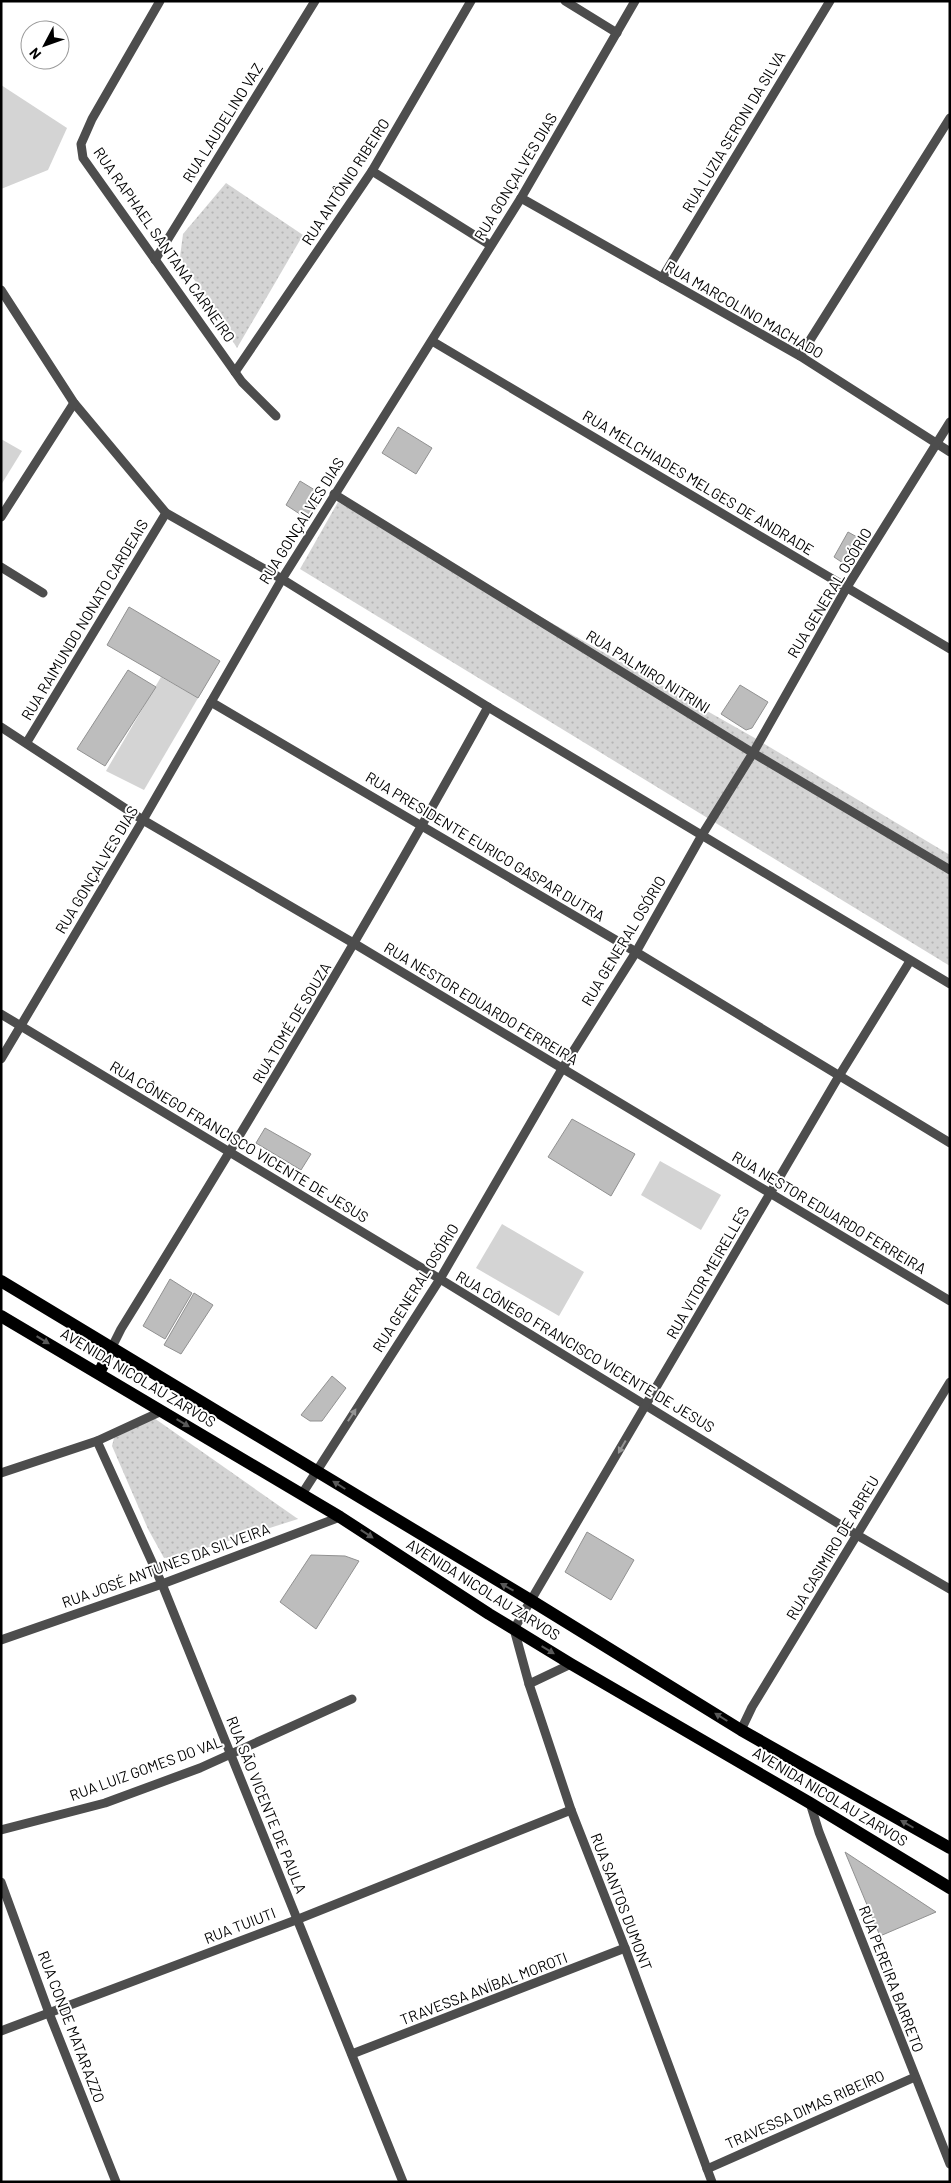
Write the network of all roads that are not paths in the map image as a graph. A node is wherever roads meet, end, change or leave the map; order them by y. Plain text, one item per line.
1 (160, 1) edge
2 (315, 1) edge
3 (471, 1) edge
4 (565, 1) edge
5 (635, 1) edge
6 (830, 1) edge
7 (617, 33) junction
8 (950, 118) edge
9 (372, 171) junction
10 (521, 198) junction
11 (490, 246) junction
12 (155, 260) junction
13 (662, 278) junction
14 (1, 290) edge
15 (432, 342) junction
16 (800, 356) junction
17 (235, 372) junction
18 (74, 403) junction
19 (276, 416) dead end
20 (950, 422) edge
21 (936, 444) junction
22 (950, 452) edge
23 (334, 494) junction
24 (166, 513) junction
25 (1, 517) edge
26 (1, 567) edge
27 (282, 579) junction
28 (847, 587) junction
29 (43, 593) dead end
30 (950, 650) edge
31 (211, 702) junction
32 (488, 707) junction
33 (1, 727) edge
34 (27, 742) junction
35 (753, 753) junction
36 (143, 820) junction
37 (422, 826) junction
38 (702, 835) junction
39 (950, 870) edge
40 (355, 944) junction
41 (636, 952) junction
42 (910, 961) junction
43 (950, 984) edge
44 (1, 1014) edge
45 (21, 1026) junction
46 (1, 1059) edge
47 (562, 1069) junction
48 (839, 1076) junction
49 (950, 1143) edge
50 (230, 1153) junction
51 (770, 1194) junction
52 (440, 1279) junction
53 (1, 1282) edge
54 (950, 1301) edge
55 (1, 1316) edge
56 (111, 1349) junction
57 (99, 1373) junction
58 (950, 1382) edge
59 (646, 1404) junction
60 (162, 1411) junction
61 (97, 1440) junction
62 (316, 1471) junction
63 (1, 1473) edge
64 (302, 1494) junction
65 (340, 1517) junction
66 (857, 1535) junction
67 (162, 1584) junction
68 (950, 1589) edge
69 (532, 1601) junction
70 (514, 1629) junction
71 (1, 1640) edge
72 (571, 1664) junction
73 (529, 1684) junction
74 (352, 1699) dead end
75 (742, 1730) junction
76 (231, 1754) junction
77 (810, 1803) junction
78 (571, 1810) junction
79 (1, 1830) edge
80 (949, 1846) edge
81 (1, 1882) edge
82 (950, 1888) edge
83 (296, 1920) junction
84 (625, 1948) junction
85 (50, 2013) junction
86 (1, 2031) edge
87 (352, 2054) junction
88 (915, 2077) junction
89 (950, 2164) edge
90 (707, 2169) junction
91 (116, 2182) edge
92 (403, 2182) edge
93 (712, 2182) edge

1 - 12 street, RUA RAPHAEL SANTANA CARNEIRO
2 - 12 street, RUA LAUDELINO VAZ
3 - 9 street, RUA ANTÔNIO RIBEIRO
4 - 7 street
5 - 7 street, RUA GONÇALVES DIAS
6 - 13 street, RUA LUZIA SERONI DA SILVA
7 - 10 street, RUA GONÇALVES DIAS
8 - 16 street
9 - 11 street
9 - 17 street, RUA ANTÔNIO RIBEIRO
10 - 11 street, RUA GONÇALVES DIAS
10 - 13 street, RUA MARCOLINO MACHADO
11 - 15 street, RUA GONÇALVES DIAS
12 - 17 street, RUA RAPHAEL SANTANA CARNEIRO
13 - 16 street, RUA MARCOLINO MACHADO
14 - 18 street
15 - 23 street, RUA GONÇALVES DIAS
15 - 28 street, RUA MELCHIADES MELGES DE ANDRADE
16 - 21 street, RUA MARCOLINO MACHADO
17 - 19 street, RUA RAPHAEL SANTANA CARNEIRO
18 - 24 street
18 - 25 street
20 - 21 street, RUA GENERAL OSÓRIO
21 - 22 street, RUA MARCOLINO MACHADO
21 - 28 street, RUA GENERAL OSÓRIO
23 - 27 street, RUA GONÇALVES DIAS
23 - 35 street, RUA PALMIRO NITRINI
24 - 27 street
24 - 34 street, RUA RAIMUNDO NONATO CARDEAIS
26 - 29 street
27 - 31 street, RUA GONÇALVES DIAS
27 - 32 street
28 - 30 street, RUA MELCHIADES MELGES DE ANDRADE
28 - 35 street, RUA GENERAL OSÓRIO
31 - 36 street, RUA GONÇALVES DIAS
31 - 37 street, RUA PRESIDENTE EURICO GASPAR DUTRA
32 - 37 street, RUA TOMÉ DE SOUZA
32 - 38 street
33 - 34 street, RUA NESTOR EDUARDO FERREIRA
34 - 36 street, RUA NESTOR EDUARDO FERREIRA
35 - 38 street, RUA GENERAL OSÓRIO
35 - 39 street, RUA PALMIRO NITRINI
36 - 40 street, RUA NESTOR EDUARDO FERREIRA
36 - 45 street, RUA GONÇALVES DIAS
37 - 40 street, RUA TOMÉ DE SOUZA
37 - 41 street, RUA PRESIDENTE EURICO GASPAR DUTRA
38 - 41 street, RUA GENERAL OSÓRIO
38 - 42 street
40 - 47 street, RUA NESTOR EDUARDO FERREIRA
40 - 50 street, RUA TOMÉ DE SOUZA
41 - 47 street, RUA GENERAL OSÓRIO
41 - 48 street, RUA PRESIDENTE EURICO GASPAR DUTRA
42 - 43 street
42 - 48 street, RUA VITOR MEIRELLES
44 - 45 street, RUA CÔNEGO FRANCISCO VICENTE DE JESUS
45 - 46 street, RUA GONÇALVES DIAS
45 - 50 street, RUA CÔNEGO FRANCISCO VICENTE DE JESUS
47 - 51 street, RUA NESTOR EDUARDO FERREIRA
47 - 52 street, RUA GENERAL OSÓRIO
48 - 49 street, RUA PRESIDENTE EURICO GASPAR DUTRA
48 - 51 street, RUA VITOR MEIRELLES
50 - 52 street, RUA CÔNEGO FRANCISCO VICENTE DE JESUS
50 - 56 street, RUA TOMÉ DE SOUZA
51 - 54 street, RUA NESTOR EDUARDO FERREIRA
51 - 59 street, RUA VITOR MEIRELLES
52 - 59 street, RUA CÔNEGO FRANCISCO VICENTE DE JESUS
62 -> 52 street, RUA GENERAL OSÓRIO
53 - 56 main road, AVENIDA NICOLAU ZARVOS
55 -> 57 main road, AVENIDA NICOLAU ZARVOS
56 - 57 main road
56 - 62 main road, AVENIDA NICOLAU ZARVOS
57 - 60 main road, AVENIDA NICOLAU ZARVOS
58 - 66 street, RUA CASIMIRO DE ABREU
59 - 66 street, RUA CÔNEGO FRANCISCO VICENTE DE JESUS
59 -> 69 street, RUA VITOR MEIRELLES
60 - 61 street
60 -> 64 main road, AVENIDA NICOLAU ZARVOS
61 - 63 street
61 - 67 street, RUA SÃO VICENTE DE PAULA
62 - 64 street, RUA GENERAL OSÓRIO
69 -> 62 main road, AVENIDA NICOLAU ZARVOS
64 - 65 main road, AVENIDA NICOLAU ZARVOS
65 - 67 street, RUA JOSÉ ANTUNES DA SILVEIRA
65 -> 70 main road, AVENIDA NICOLAU ZARVOS
66 - 68 street, RUA CÔNEGO FRANCISCO VICENTE DE JESUS
66 - 75 street, RUA CASIMIRO DE ABREU
67 - 71 street, RUA JOSÉ ANTUNES DA SILVEIRA
67 - 76 street, RUA SÃO VICENTE DE PAULA
69 - 70 street, RUA VITOR MEIRELLES
75 -> 69 main road, AVENIDA NICOLAU ZARVOS
70 -> 72 main road, AVENIDA NICOLAU ZARVOS
70 - 73 street, RUA SANTOS DUMONT
72 - 73 street
72 - 77 main road, AVENIDA NICOLAU ZARVOS
73 - 78 street, RUA SANTOS DUMONT
74 - 76 street, RUA LUIZ GOMES DO VAL
80 -> 75 main road, AVENIDA NICOLAU ZARVOS
76 - 79 street, RUA LUIZ GOMES DO VAL
76 - 83 street, RUA SÃO VICENTE DE PAULA
77 - 82 main road, AVENIDA NICOLAU ZARVOS
77 - 88 street, RUA PEREIRA BARRETO
78 - 83 street, RUA TUIUTI
78 - 84 street, RUA SANTOS DUMONT
81 - 85 street, RUA CONDE MATARAZZO
83 - 85 street, RUA TUIUTI
83 - 87 street, RUA SÃO VICENTE DE PAULA
84 - 87 street, TRAVESSA ANÍBAL MOROTI
84 - 90 street, RUA SANTOS DUMONT
85 - 86 street, RUA TUIUTI
85 - 91 street, RUA CONDE MATARAZZO
87 - 92 street, RUA SÃO VICENTE DE PAULA
88 - 89 street, RUA PEREIRA BARRETO
88 - 90 street, TRAVESSA DIMAS RIBEIRO
90 - 93 street, RUA SANTOS DUMONT

